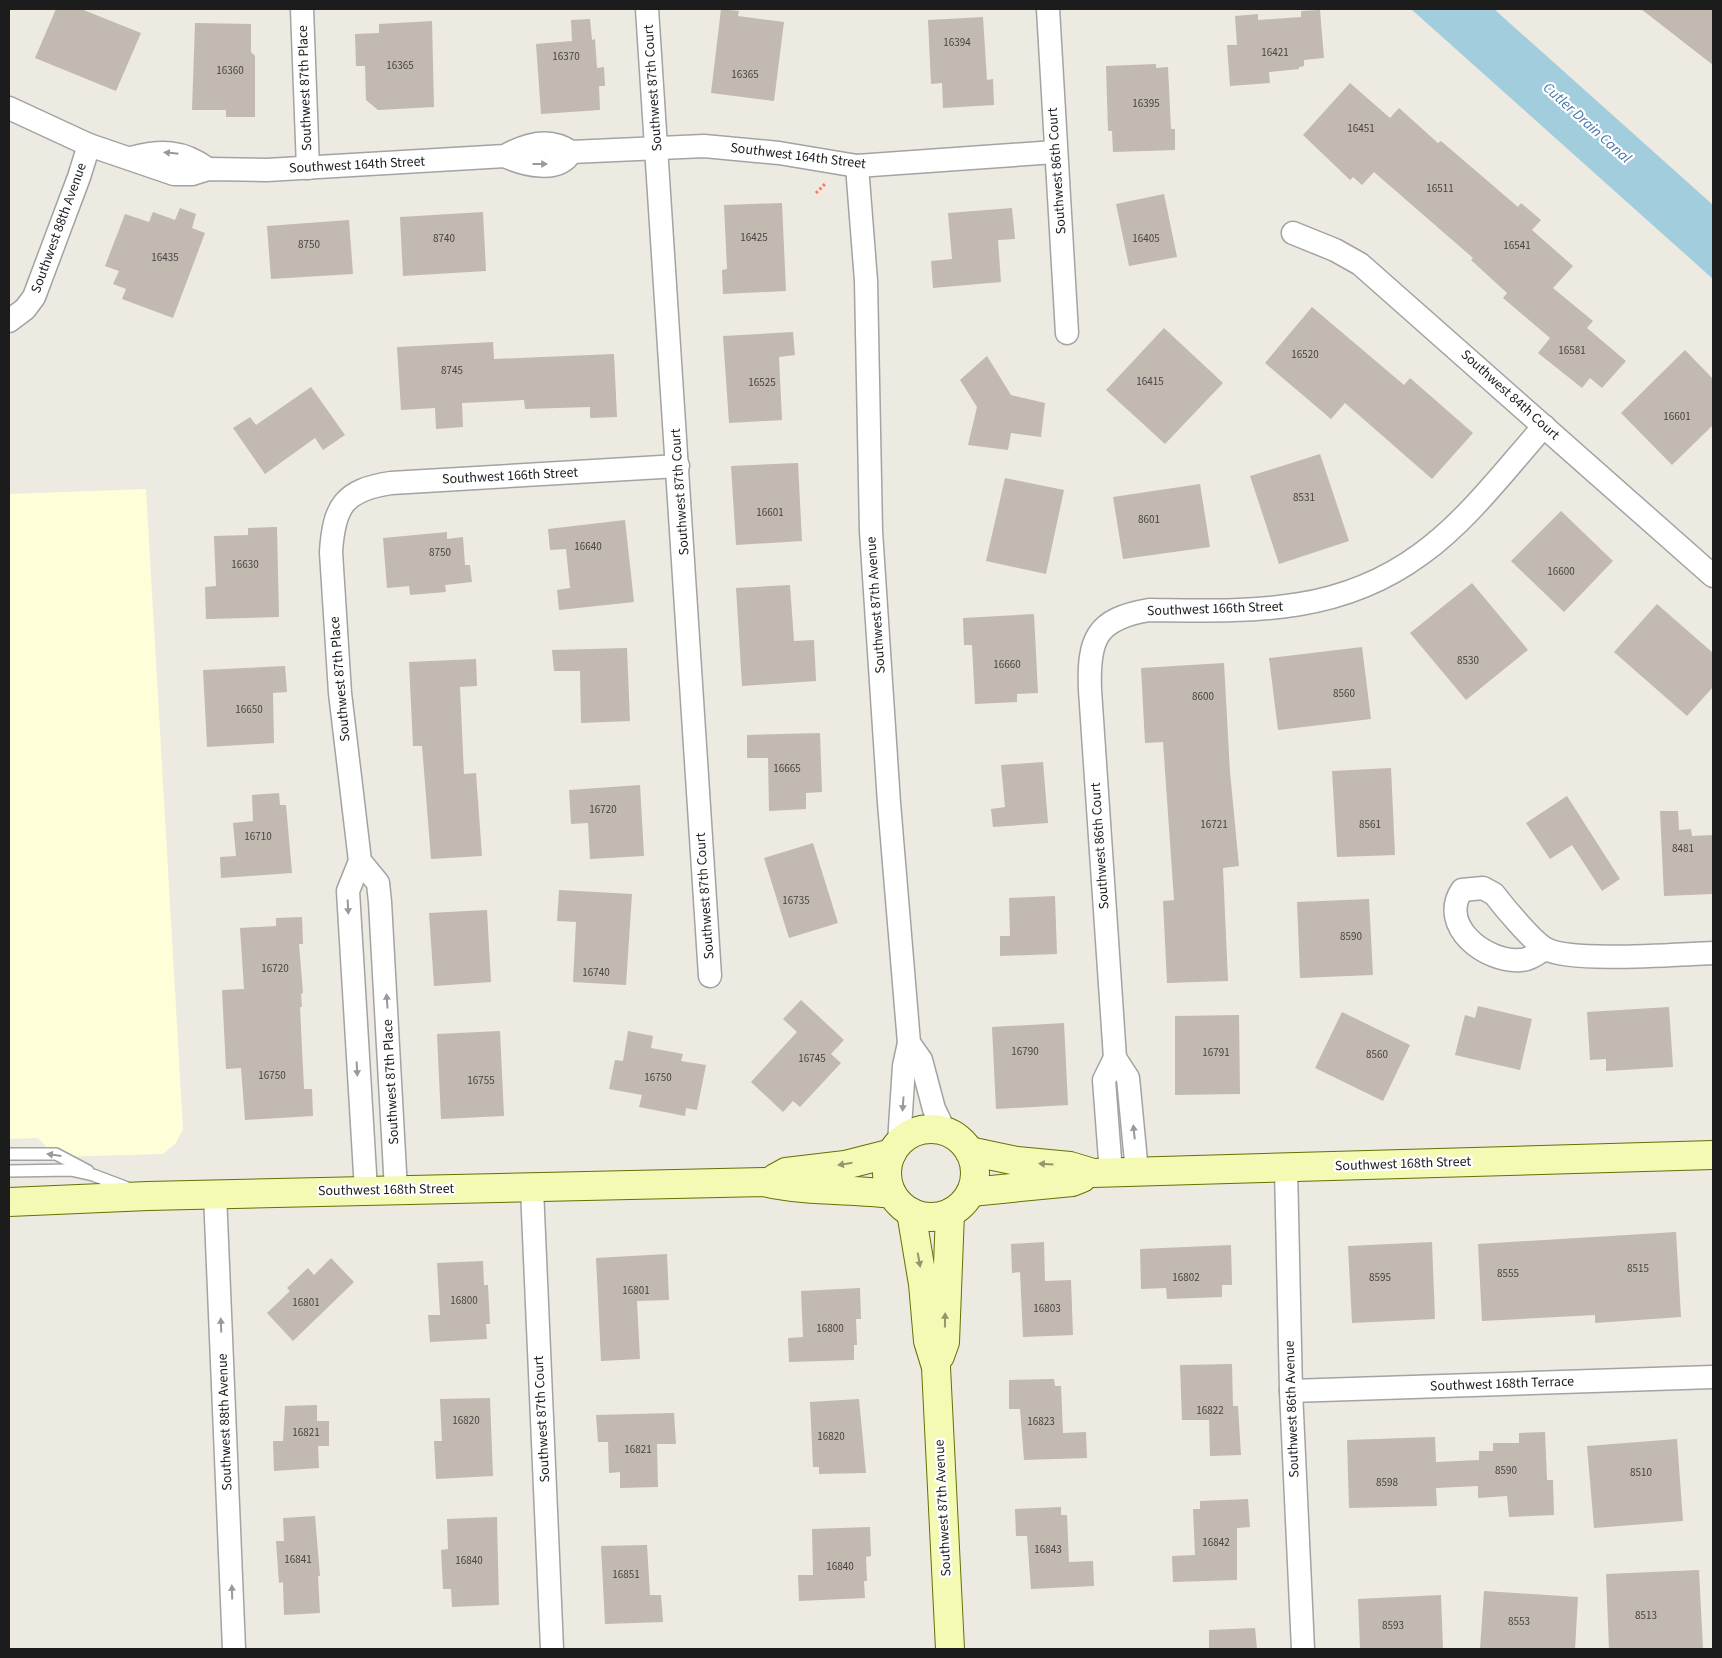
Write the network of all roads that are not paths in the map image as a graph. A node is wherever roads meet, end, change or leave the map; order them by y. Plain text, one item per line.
1 (302, 9) edge
2 (647, 9) edge
3 (1048, 9) edge
4 (9, 108) edge
5 (89, 144) junction
6 (657, 148) junction
7 (1055, 152) junction
8 (857, 166) junction
9 (308, 168) junction
10 (1293, 232) dead end
11 (17, 315) edge
12 (1068, 333) dead end
13 (1544, 426) junction
14 (678, 466) junction
15 (347, 499) joint
16 (1713, 576) edge
17 (1097, 636) joint
18 (360, 861) junction
19 (1546, 949) dead end
20 (1713, 953) edge
21 (710, 976) dead end
22 (909, 1043) junction
23 (946, 1132) junction
24 (896, 1148) junction
25 (969, 1151) junction
26 (9, 1154) edge
27 (1713, 1155) edge
28 (1286, 1168) junction
29 (9, 1171) edge
30 (1114, 1173) junction
31 (94, 1175) junction
32 (764, 1182) junction
33 (532, 1189) junction
34 (366, 1190) junction
35 (396, 1190) junction
36 (971, 1192) junction
37 (215, 1194) junction
38 (148, 1196) junction
39 (9, 1202) edge
40 (902, 1203) junction
41 (950, 1213) junction
42 (936, 1367) junction
43 (1713, 1377) edge
44 (1291, 1390) junction
45 (234, 1649) edge
46 (552, 1649) edge
47 (950, 1649) edge
48 (1303, 1649) edge

1 - 9 street, Southwest 87th Place
2 - 6 street, Southwest 87th Court
3 - 7 street, Southwest 86th Court
4 - 5 street, Southwest 164th Street
5 - 9 street, Southwest 164th Street
5 - 11 street, Southwest 88th Avenue
6 - 8 street, Southwest 164th Street
6 - 9 street, Southwest 164th Street
6 - 14 street, Southwest 87th Court
7 - 8 street, Southwest 164th Street
7 - 12 street, Southwest 86th Court
8 - 22 street, Southwest 87th Avenue
10 - 13 street, Southwest 84th Court
13 - 16 street, Southwest 84th Court
13 - 17 street, Southwest 166th Street
14 - 15 street, Southwest 166th Street
14 - 21 street, Southwest 87th Court
15 - 18 street, Southwest 87th Place
17 - 30 street, Southwest 86th Court
18 -> 34 street
35 -> 18 street, Southwest 87th Place
19 - 20 street
22 - 23 street, Southwest 87th Avenue
22 -> 24 street, Southwest 87th Avenue
23 - 24 street
23 - 25 street
24 -> 32 street, Southwest 168th Street
24 - 40 street
30 -> 25 street, Southwest 168th Street
25 - 36 street
31 -> 26 lane
27 - 28 street, Southwest 168th Street
28 - 30 street, Southwest 168th Street
28 - 44 street, Southwest 86th Avenue
29 - 31 lane
30 - 36 street, Southwest 168th Street
31 - 38 lane
32 - 33 street, Southwest 168th Street
32 - 40 street, Southwest 168th Street
33 - 35 street, Southwest 168th Street
33 - 46 street, Southwest 87th Court
34 - 35 street, Southwest 168th Street
34 - 37 street, Southwest 168th Street
36 - 41 street
37 - 38 street, Southwest 168th Street
45 -> 37 street, Southwest 88th Avenue
38 - 39 street, Southwest 168th Street
40 - 41 street
40 -> 42 street, Southwest 87th Avenue
42 -> 41 street, Southwest 87th Avenue
42 - 47 street, Southwest 87th Avenue
43 - 44 street, Southwest 168th Terrace
44 - 48 street, Southwest 86th Avenue

